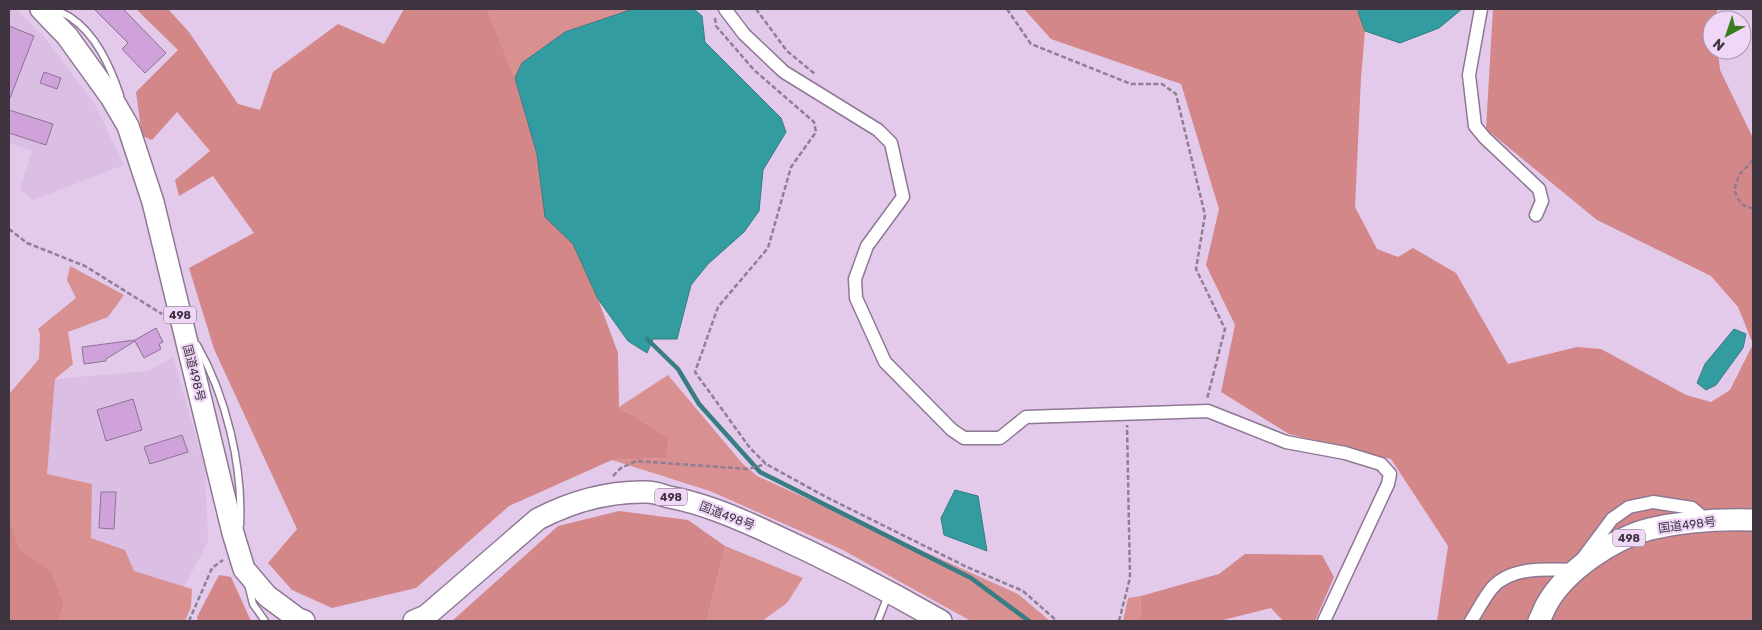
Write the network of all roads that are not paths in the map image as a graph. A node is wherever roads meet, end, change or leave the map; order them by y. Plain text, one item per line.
1 (41, 9) edge
2 (50, 9) edge
3 (725, 9) edge
4 (1481, 9) edge
5 (128, 126) junction
6 (1536, 215) dead end
7 (1706, 520) junction
8 (1753, 520) edge
9 (240, 559) junction
10 (1574, 570) junction
11 (889, 591) junction
12 (265, 621) edge
13 (304, 621) edge
14 (414, 621) edge
15 (878, 621) edge
16 (941, 621) edge
17 (1324, 621) edge
18 (1471, 621) edge
19 (1539, 621) edge

1 - 5 highway, 国道498号 / 498
2 - 5 lane
3 - 17 street
4 - 6 street
5 - 9 highway, 国道498号 / 498
7 - 8 highway, 国道498号 / 498
7 - 10 highway, 国道498号 / 498
7 - 10 street
9 - 12 lane
9 - 13 highway, 国道498号 / 498
10 - 18 street
10 - 19 highway, 国道498号 / 498
11 - 14 highway, 国道498号 / 498
11 - 15 lane
11 - 16 highway, 国道498号 / 498

